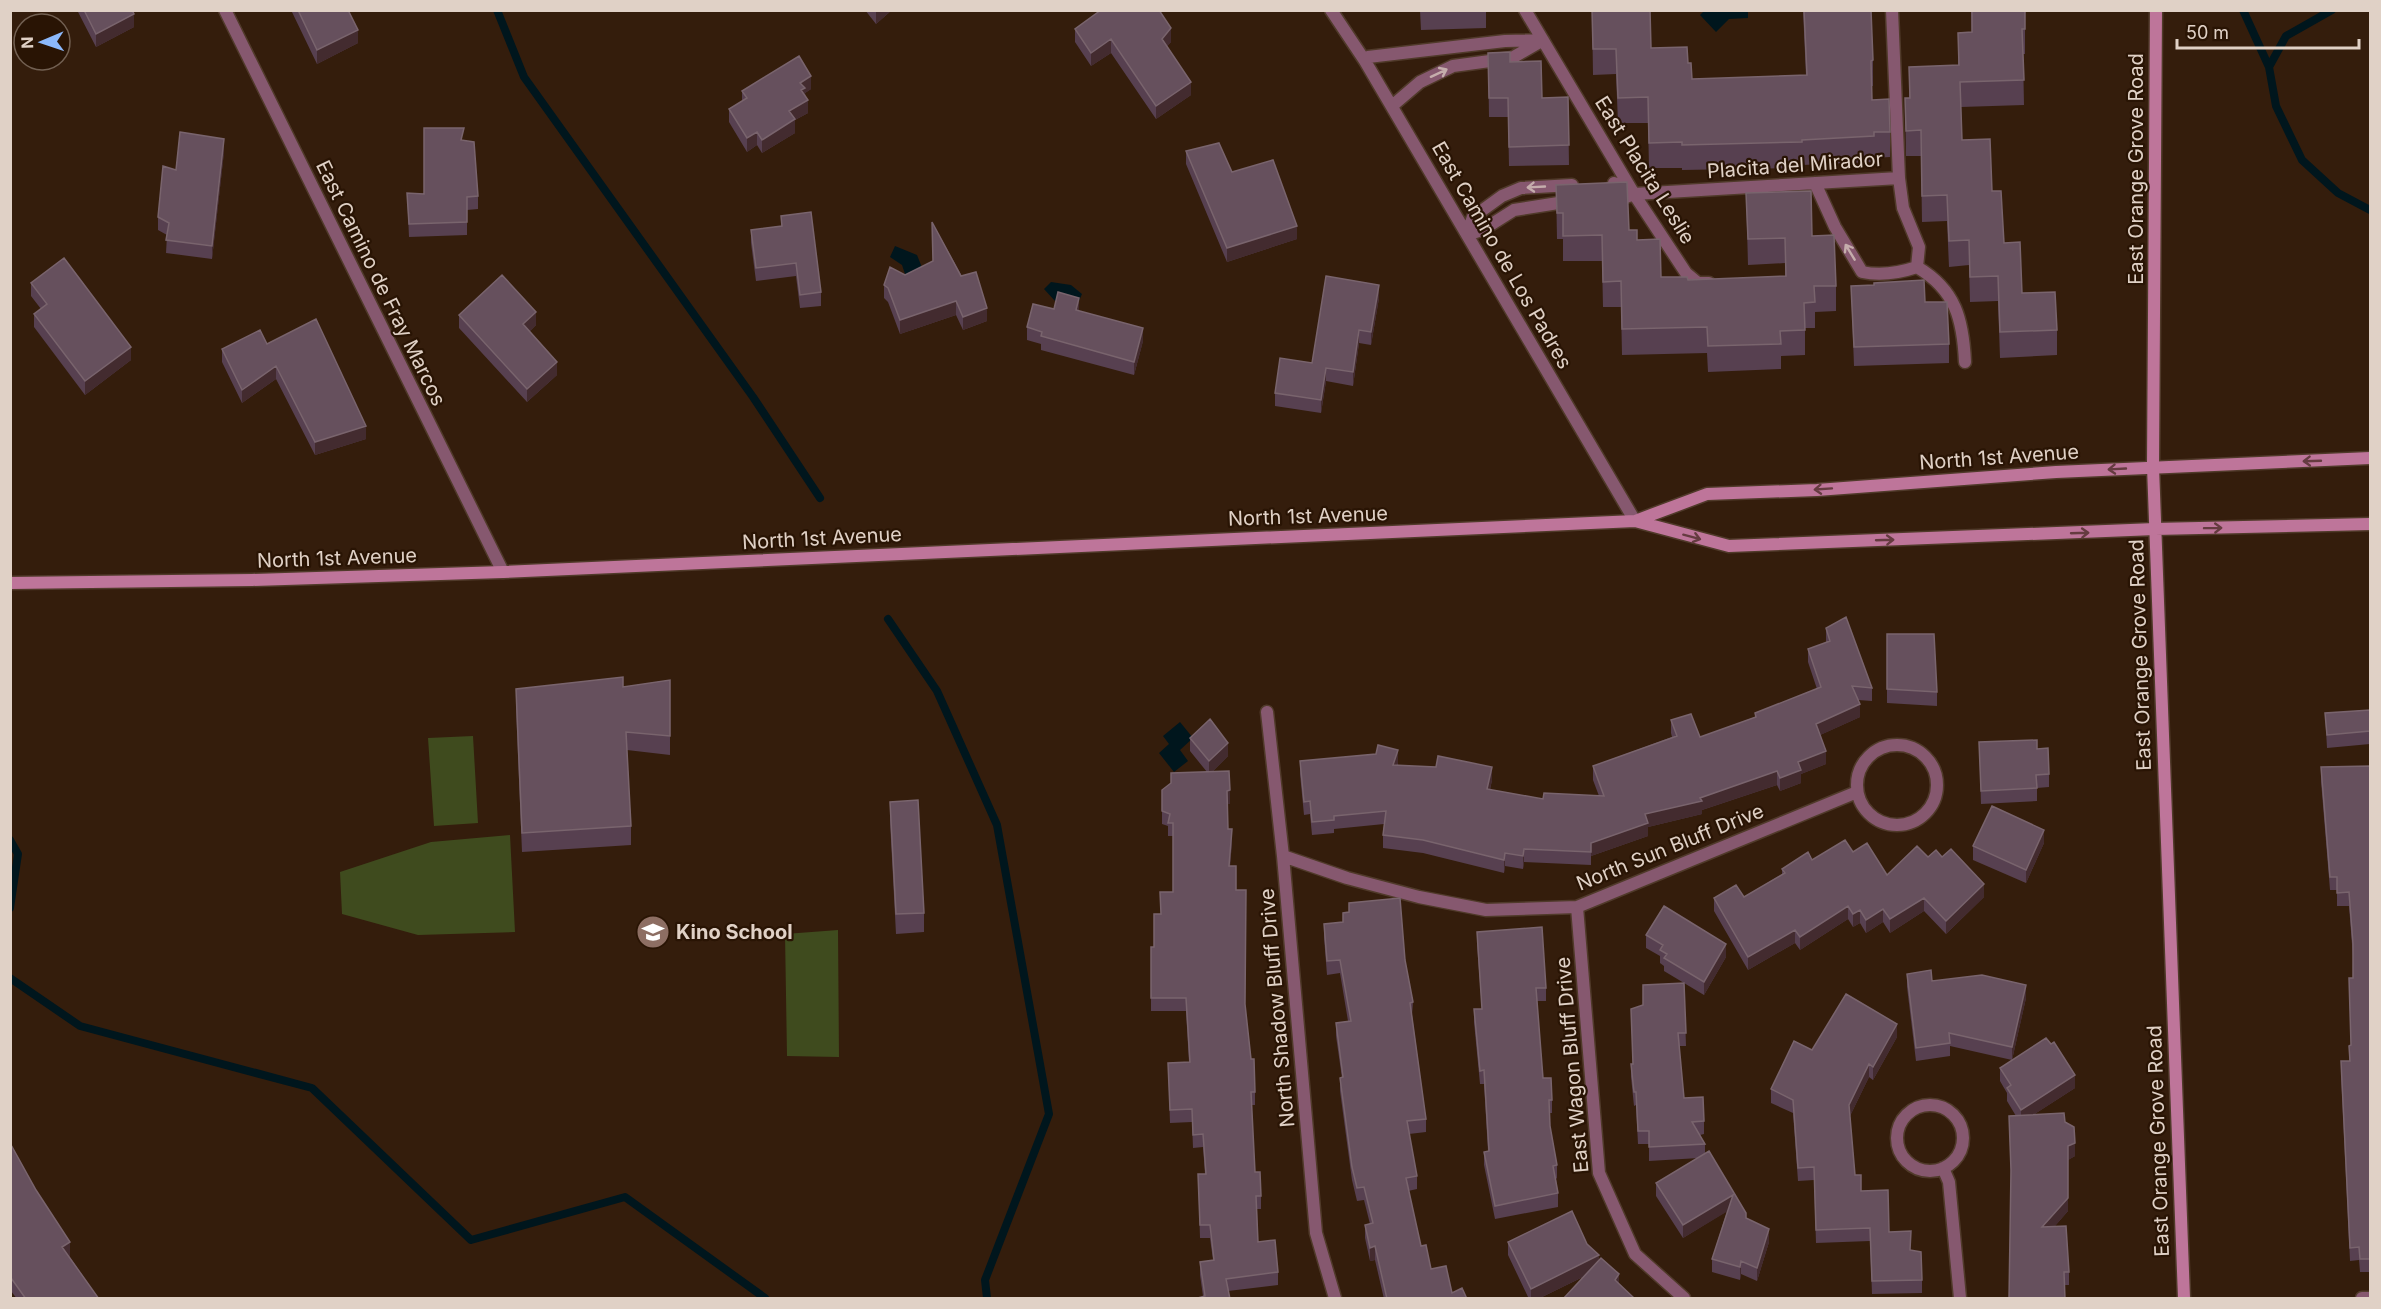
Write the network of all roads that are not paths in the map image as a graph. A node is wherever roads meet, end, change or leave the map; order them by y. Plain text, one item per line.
1 (225, 10) edge
2 (1331, 10) edge
3 (1526, 10) edge
4 (1892, 10) edge
5 (2156, 10) edge
6 (1543, 40) junction
7 (1365, 61) junction
8 (1392, 106) junction
9 (1899, 177) junction
10 (1815, 183) junction
11 (1634, 194) junction
12 (1601, 200) edge
13 (1579, 201) edge
14 (1467, 235) junction
15 (1917, 267) junction
16 (1718, 282) edge
17 (1965, 362) dead end
18 (2370, 458) edge
19 (2152, 467) junction
20 (1635, 521) junction
21 (2370, 524) edge
22 (2155, 529) junction
23 (503, 573) junction
24 (10, 583) edge
25 (1267, 712) dead end
26 (1857, 792) junction
27 (1283, 856) junction
28 (1577, 907) junction
29 (1943, 1168) junction
30 (2370, 1298) edge
31 (1335, 1299) edge
32 (1684, 1299) edge
33 (1960, 1299) edge
34 (2184, 1299) edge
35 (2362, 1299) edge

1 - 23 street, East Camino de Fray Marcos
2 - 7 street, East Camino de Los Padres
3 - 6 street, East Placita Leslie
4 - 9 street, Placita del Mirador
5 - 19 main road, East Orange Grove Road
6 - 7 street
8 -> 6 street
6 - 11 street, East Placita Leslie
7 - 8 street, East Camino de Los Padres
8 - 14 street, East Camino de Los Padres
9 - 10 street, Placita del Mirador
9 - 15 street
10 - 11 street, Placita del Mirador
15 -> 10 street
11 - 12 street, Placita del Mirador
11 -> 14 street, Placita del Mirador
11 - 16 street, East Placita Leslie
13 - 14 street
14 - 20 street, East Camino de Los Padres
15 - 17 street
18 -> 19 main road, North 1st Avenue
19 -> 20 main road, North 1st Avenue
19 - 22 main road, East Orange Grove Road
20 -> 22 main road, North 1st Avenue
20 - 23 main road, North 1st Avenue
22 -> 21 main road, North 1st Avenue
22 - 34 main road, East Orange Grove Road
23 - 24 main road, North 1st Avenue
25 - 27 street, North Shadow Bluff Drive
26 - 26 street
26 - 28 street, North Sun Bluff Drive
27 - 28 street, North Sun Bluff Drive
27 - 31 street, North Shadow Bluff Drive
28 - 32 street, East Wagon Bluff Drive
29 - 29 street
29 - 33 street
30 - 35 street

